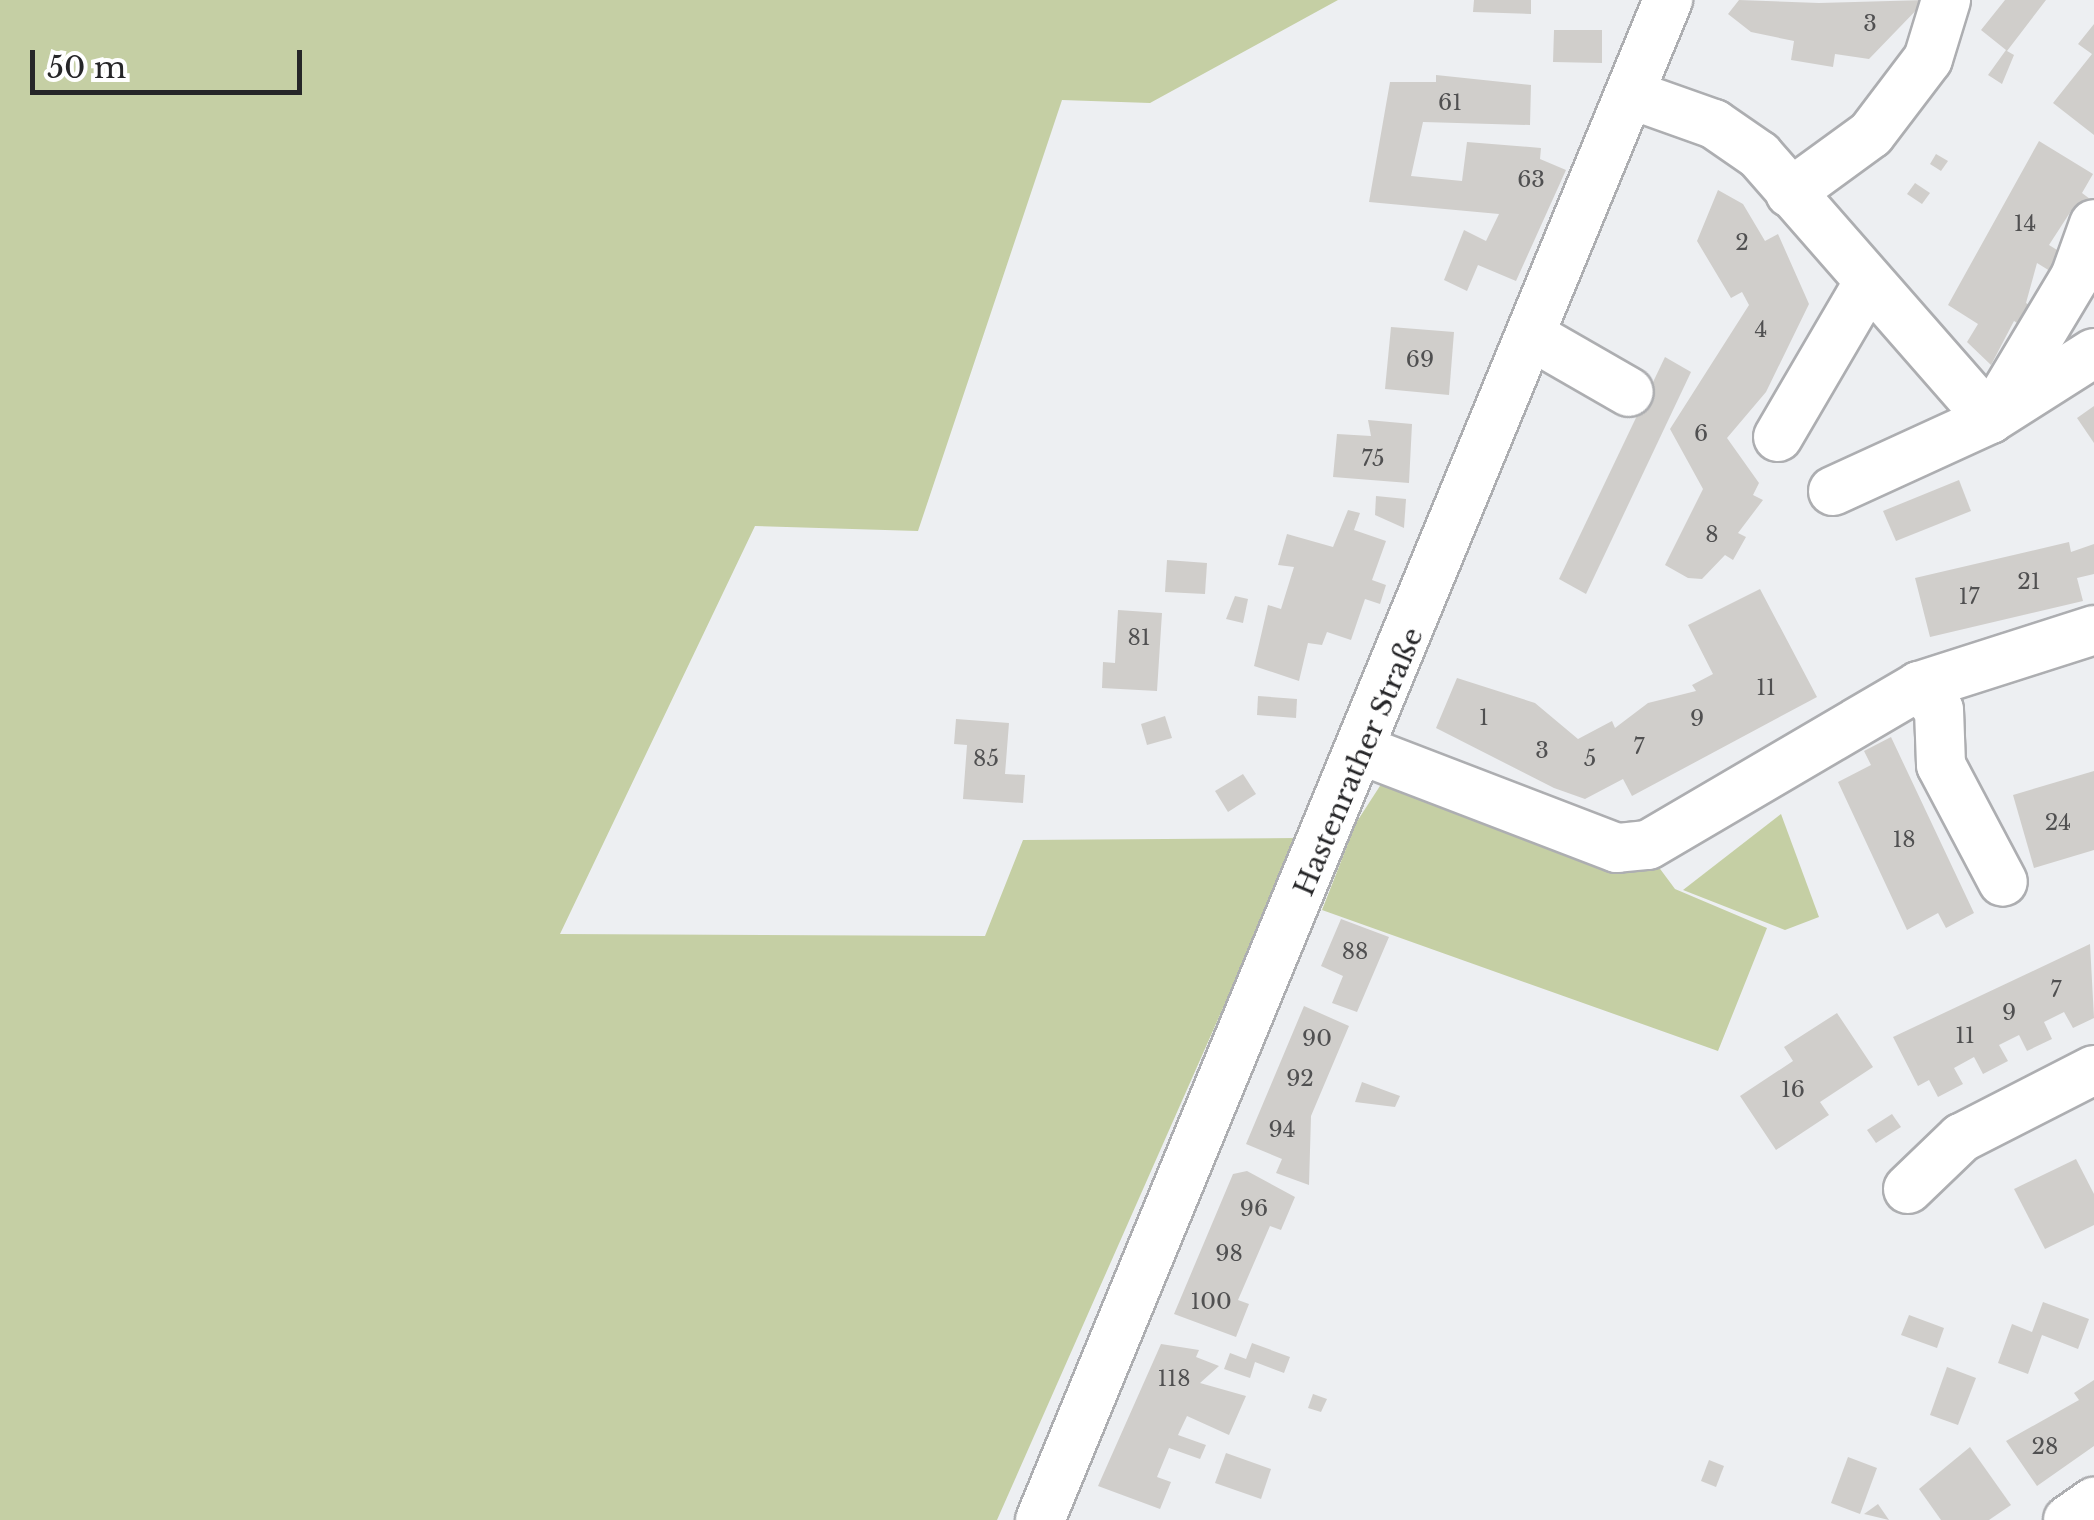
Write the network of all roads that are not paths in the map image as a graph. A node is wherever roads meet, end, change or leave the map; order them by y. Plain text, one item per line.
1 (1668, 0) edge
2 (1946, 0) edge
3 (1635, 96) junction
4 (1790, 193) junction
5 (2094, 224) edge
6 (1868, 283) junction
7 (1535, 338) junction
8 (2094, 353) edge
9 (1629, 392) dead end
10 (1990, 419) junction
11 (1778, 437) dead end
12 (1833, 490) dead end
13 (2094, 630) edge
14 (1919, 686) junction
15 (1364, 751) junction
16 (2003, 882) dead end
17 (2094, 1070) edge
18 (1908, 1189) dead end
19 (2094, 1502) edge
20 (1040, 1520) edge
21 (2068, 1520) edge

1 - 3 street, Hastenrather Straße
2 - 4 street
3 - 4 street
3 - 7 street, Hastenrather Straße
4 - 6 street
5 - 10 street
6 - 10 street
6 - 11 street
7 - 9 street
7 - 15 street, Hastenrather Straße
8 - 10 street
10 - 12 street
13 - 14 street
14 - 15 street
14 - 16 street
15 - 20 street, Hastenrather Straße
17 - 18 street
19 - 21 street

